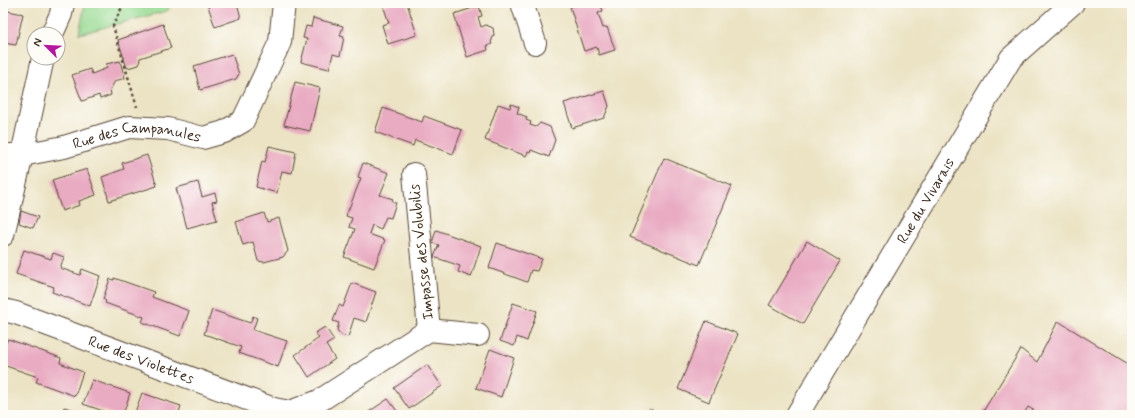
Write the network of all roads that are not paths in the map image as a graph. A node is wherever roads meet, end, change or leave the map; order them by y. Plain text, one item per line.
1 (63, 3) edge
2 (284, 3) edge
3 (522, 3) edge
4 (1073, 3) edge
5 (55, 26) edge
6 (536, 43) dead end
7 (41, 66) edge
8 (13, 155) edge
9 (414, 174) dead end
10 (3, 235) edge
11 (3, 310) edge
12 (429, 330) junction
13 (478, 335) dead end
14 (275, 412) edge
15 (797, 415) edge

1 - 5 street
2 - 8 street, Rue des Campanules
3 - 6 street
4 - 15 street, Rue du Vivarais
7 - 8 street
8 - 10 street
9 - 12 street, Impasse des Volubilis
11 - 14 street, Rue des Violettes
12 - 13 street, Impasse des Volubilis
12 - 14 street, Impasse des Volubilis

